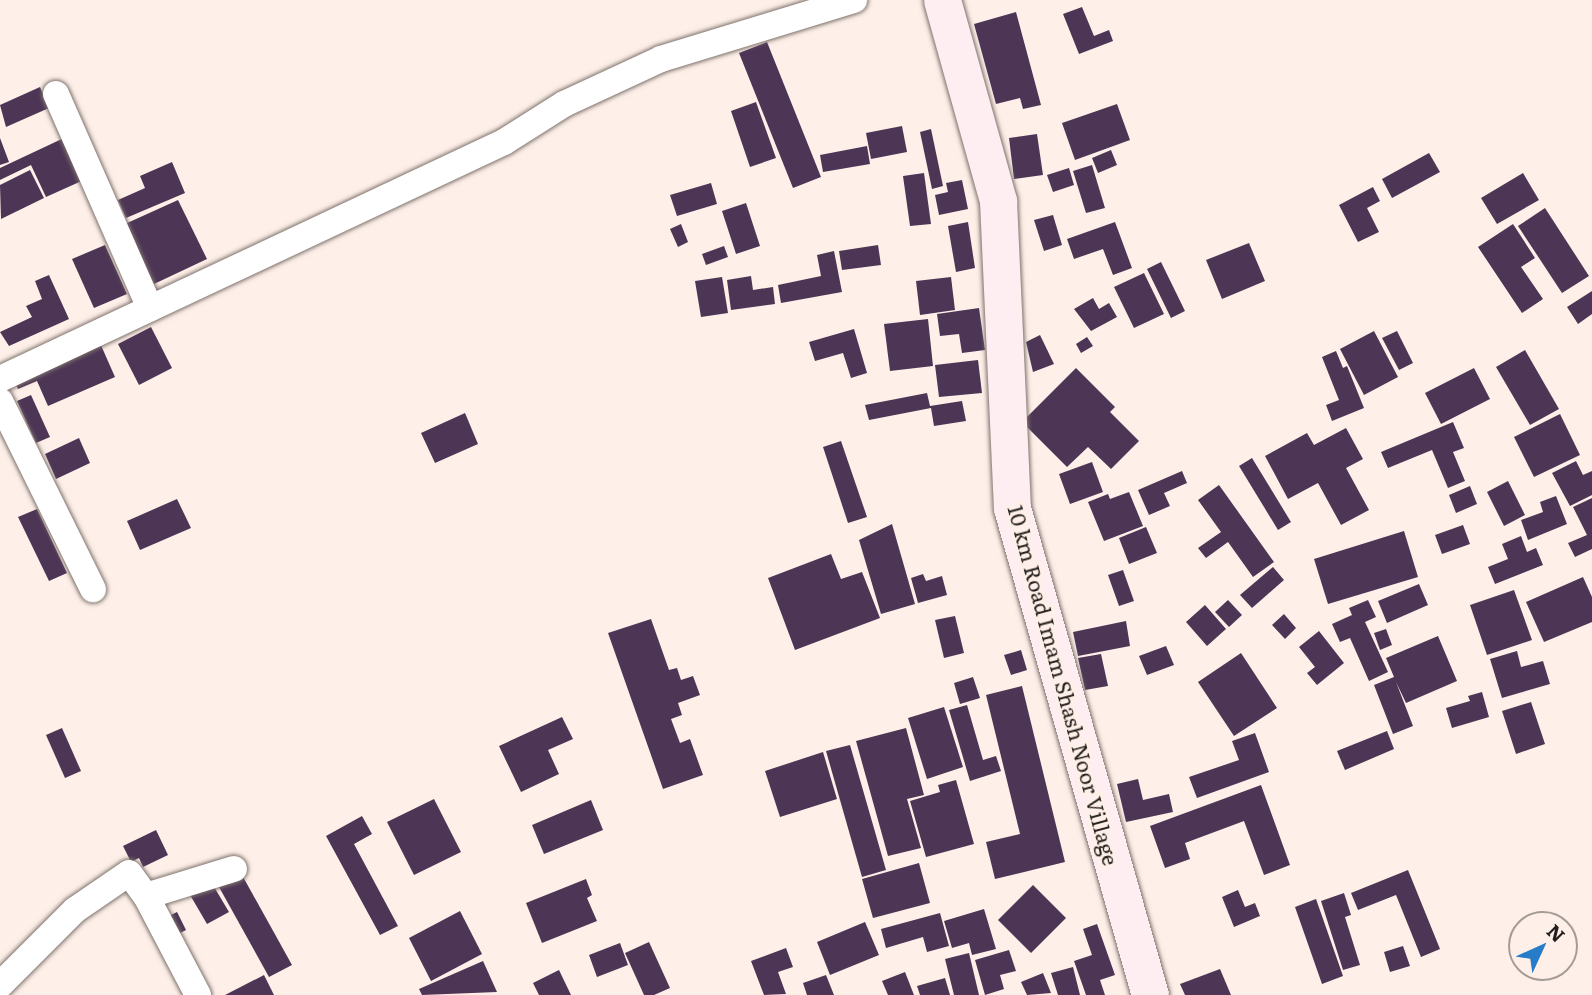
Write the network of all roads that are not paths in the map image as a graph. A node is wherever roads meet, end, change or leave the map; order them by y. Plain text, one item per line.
1 (854, 0) edge
2 (942, 0) edge
3 (55, 94) dead end
4 (150, 308) junction
5 (0, 379) edge
6 (0, 401) edge
7 (93, 589) dead end
8 (233, 869) dead end
9 (146, 896) junction
10 (0, 985) edge
11 (198, 995) edge
12 (1150, 995) edge

1 - 4 street
2 - 12 street, 10 km Road Imam Shash Noor Village
3 - 4 street
4 - 5 street
6 - 7 street
8 - 9 street
9 - 10 street
9 - 11 street

